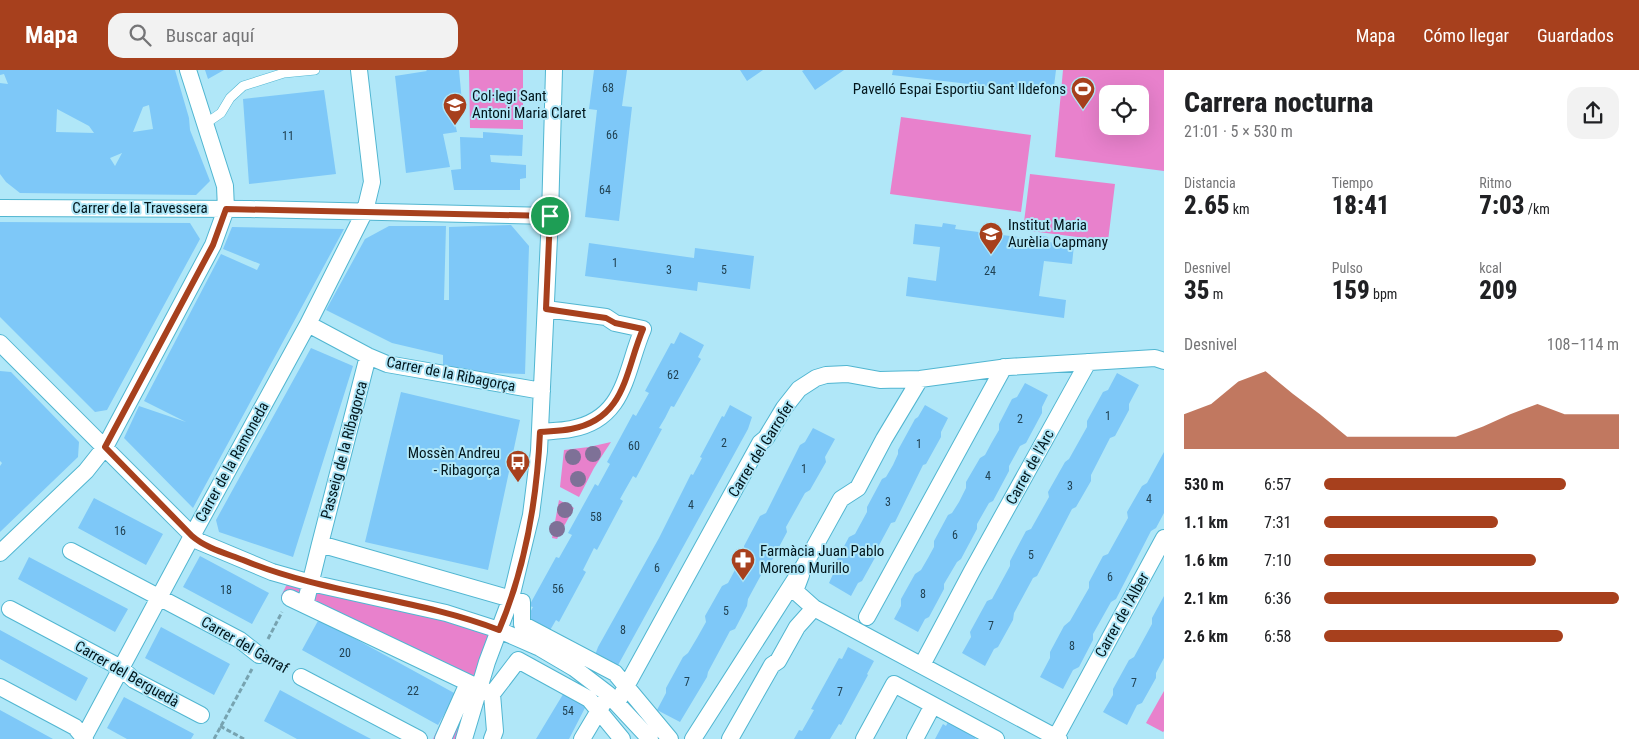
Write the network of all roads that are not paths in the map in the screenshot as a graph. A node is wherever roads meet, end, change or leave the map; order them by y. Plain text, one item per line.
1 (188, 70) edge
2 (315, 70) edge
3 (359, 70) edge
4 (554, 70) edge
5 (206, 124) junction
6 (0, 208) edge
7 (226, 209) junction
8 (365, 211) junction
9 (550, 216) junction
10 (546, 309) junction
11 (308, 324) junction
12 (2, 348) edge
13 (368, 356) junction
14 (1164, 361) edge
15 (1088, 362) junction
16 (1004, 368) junction
17 (920, 379) junction
18 (542, 391) junction
19 (540, 432) junction
20 (105, 447) junction
21 (192, 536) junction
22 (1164, 538) edge
23 (320, 544) junction
24 (71, 551) dead end
25 (0, 553) edge
26 (805, 564) junction
27 (311, 583) junction
28 (159, 597) junction
29 (290, 598) dead end
30 (511, 598) junction
31 (305, 605) junction
32 (814, 608) junction
33 (10, 609) dead end
34 (867, 617) dead end
35 (499, 630) junction
36 (259, 655) road end
37 (922, 666) junction
38 (121, 668) junction
39 (301, 677) road end
40 (626, 686) junction
41 (0, 687) edge
42 (480, 689) junction
43 (612, 699) junction
44 (934, 705) junction
45 (598, 711) junction
46 (201, 715) road end
47 (1057, 738) edge
48 (84, 739) edge
49 (419, 739) edge
50 (443, 739) edge
51 (464, 739) edge
52 (492, 739) edge
53 (582, 739) edge
54 (622, 739) edge
55 (650, 739) edge
56 (670, 739) edge
57 (693, 739) edge
58 (730, 739) edge
59 (864, 739) edge
60 (915, 739) edge
61 (996, 739) edge

1 - 5 street
2 - 5 lane
3 - 8 street, Carrer de la Ramoneda
4 - 9 street
5 - 7 street
6 - 7 street, Carrer de la Travessera
7 - 8 street, Carrer de la Travessera
7 - 20 street
8 - 9 street, Carrer de la Travessera
8 - 11 street, Carrer de la Ramoneda
9 - 10 street
10 - 18 street
10 - 19 street
11 - 13 street, Carrer de la Ribagorça
11 - 21 street, Carrer de la Ramoneda
12 - 20 street
13 - 18 street, Carrer de la Ribagorça
13 - 23 street, Passeig de la Ribagorca
14 - 15 street, Carrer del Garrofer
15 - 16 street, Carrer del Garrofer
15 - 37 street, Carrer de l'Arc
16 - 17 street, Carrer del Garrofer
16 - 34 street
17 - 26 street
17 - 40 street, Carrer del Garrofer
18 - 19 street
19 - 30 street
20 - 21 street
20 - 25 street
21 - 27 street
21 - 28 street, Carrer de la Ramoneda
22 - 47 street, Carrer de l'Alber
23 - 27 street, Passeig de la Ribagorca
23 - 30 street
24 - 28 street, Carrer del Garraf
26 - 32 street
26 - 57 street
27 - 31 street, Passeig de la Ribagorca
27 - 35 street
28 - 36 street, Carrer del Garraf
28 - 38 street, Carrer de la Ramoneda
29 - 31 street
30 - 35 street
30 - 40 street
31 - 42 street
32 - 37 street
32 - 58 street
33 - 38 street, Carrer del Berguedà
35 - 42 street
35 - 43 street
37 - 47 street
38 - 46 street, Carrer del Berguedà
38 - 48 street, Carrer de la Ramoneda
39 - 49 street, Carrer del Garraf
40 - 43 street, Carrer del Garrofer
40 - 56 street
41 - 48 street
42 - 45 street
42 - 50 street
42 - 51 street
42 - 52 street
43 - 45 street, Carrer del Garrofer
43 - 55 street
44 - 59 street
44 - 60 street
44 - 61 street
45 - 53 street, Carrer del Garrofer
45 - 54 street

